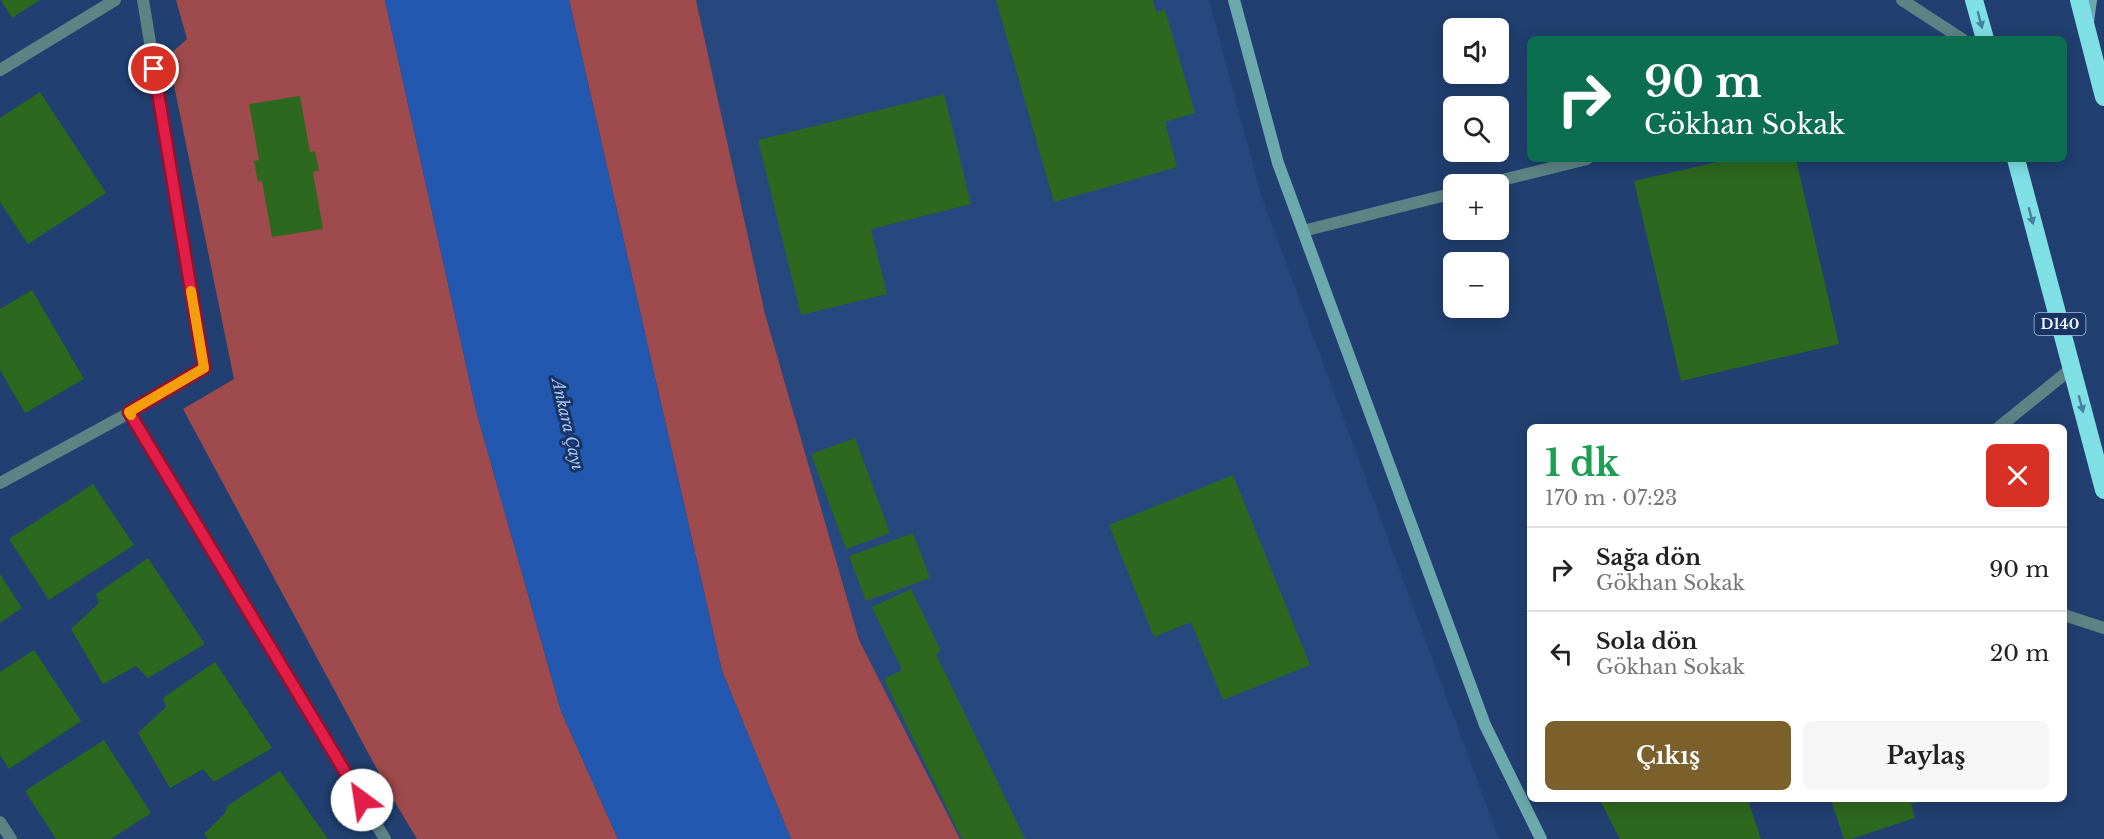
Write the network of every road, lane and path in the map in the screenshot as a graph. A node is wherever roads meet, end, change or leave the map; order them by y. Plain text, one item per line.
1 (115, 0) edge
2 (143, 0) edge
3 (1234, 0) edge
4 (1902, 0) edge
5 (1974, 0) edge
6 (2079, 0) edge
7 (2091, 0) edge
8 (2087, 32) junction
9 (1957, 36) edge
10 (1984, 36) edge
11 (0, 70) edge
12 (2104, 97) edge
13 (1575, 162) edge
14 (2017, 162) edge
15 (1509, 178) edge
16 (1443, 196) edge
17 (1303, 231) junction
18 (2072, 368) junction
19 (129, 412) junction
20 (2003, 424) edge
21 (0, 483) edge
22 (2104, 490) edge
23 (2067, 616) edge
24 (2104, 628) edge
25 (0, 822) edge
26 (11, 839) edge
27 (385, 839) edge
28 (1540, 839) edge

1 - 11 street
2 - 19 street
3 - 17 street
4 - 9 street
5 -> 10 highway
6 - 8 highway
7 - 8 street
8 - 12 highway
13 - 15 street
14 -> 18 highway, D140
16 - 17 street
17 - 28 street
18 - 20 street
18 -> 22 highway, D140
19 - 21 street
19 - 27 street
23 - 24 street
25 - 26 street

